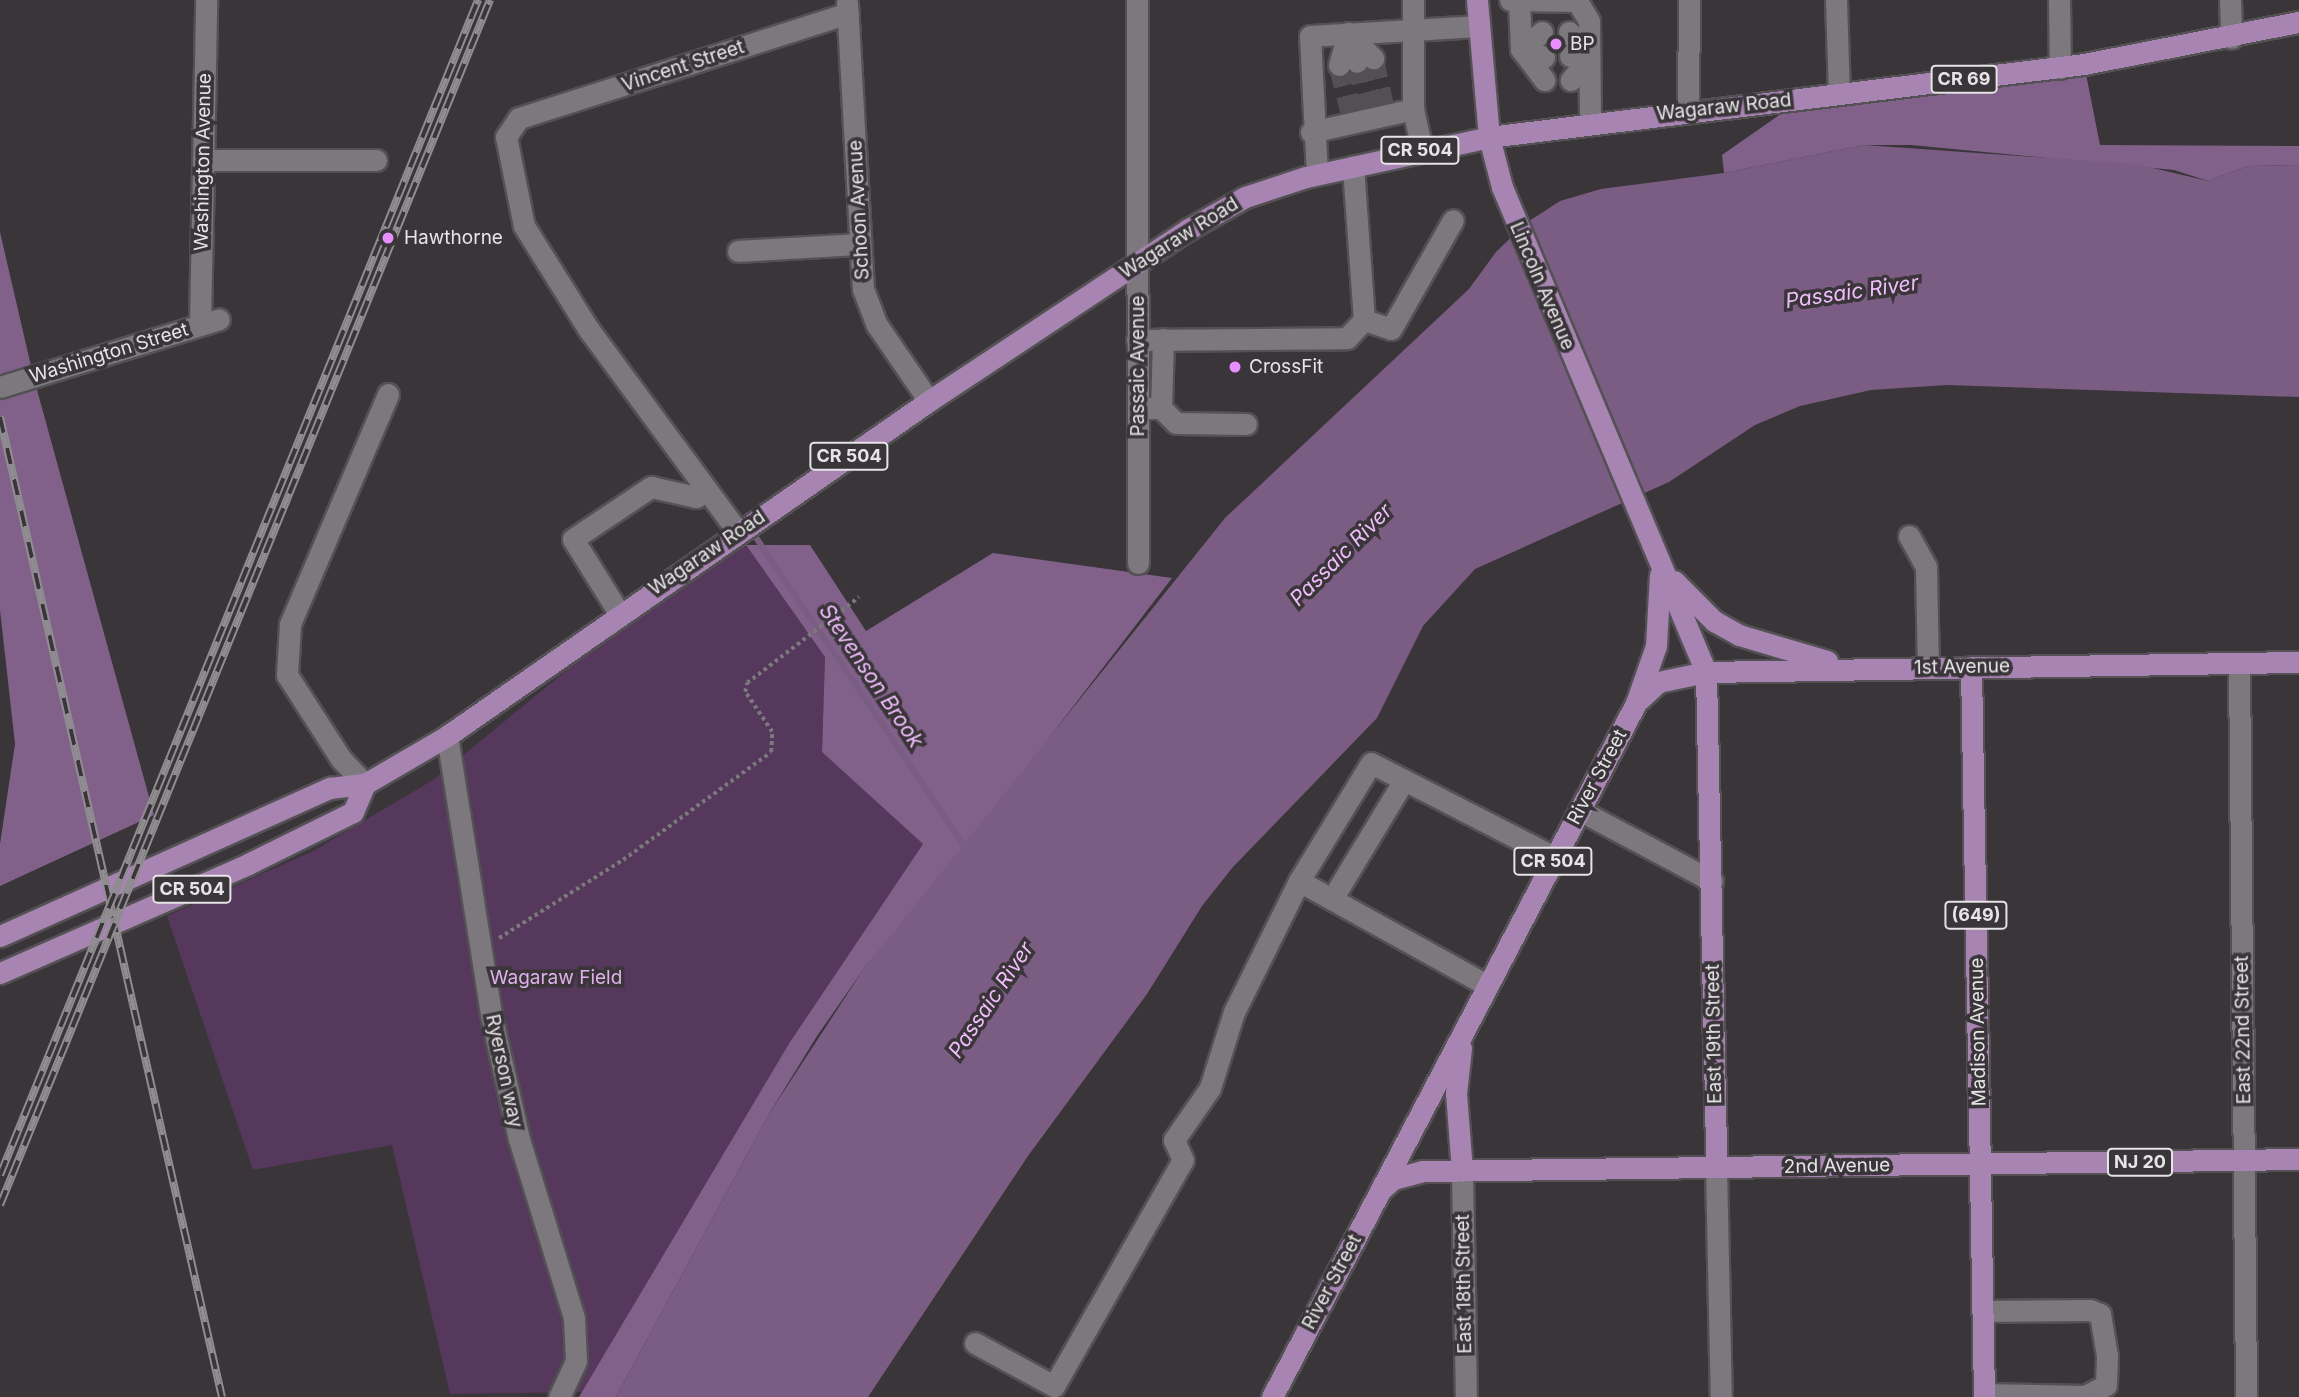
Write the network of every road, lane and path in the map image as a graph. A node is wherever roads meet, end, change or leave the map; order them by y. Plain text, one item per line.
1 (206, 0) edge
2 (1137, 0) edge
3 (1413, 0) edge
4 (1477, 0) edge
5 (1510, 0) edge
6 (1519, 0) edge
7 (1689, 0) edge
8 (1836, 0) edge
9 (2059, 0) edge
10 (2230, 0) edge
11 (847, 7) edge
12 (2299, 22) edge
13 (1479, 26) junction
14 (1413, 29) junction
15 (1542, 32) dead end
16 (1569, 32) dead end
17 (1348, 33) junction
18 (2231, 38) junction
19 (1521, 49) junction
20 (1544, 57) dead end
21 (1580, 57) junction
22 (1356, 62) tunnel mouth
23 (2060, 68) junction
24 (1545, 80) dead end
25 (1571, 80) dead end
26 (1839, 94) junction
27 (1413, 109) junction
28 (1688, 111) junction
29 (1590, 123) junction
30 (1311, 132) junction
31 (1489, 137) junction
32 (1422, 150) junction
33 (203, 160) junction
34 (376, 160) dead end
35 (1353, 166) junction
36 (1317, 174) junction
37 (1453, 220) dead end
38 (860, 244) junction
39 (738, 251) dead end
40 (1138, 263) junction
41 (1364, 320) junction
42 (210, 322) joint
43 (1138, 340) junction
44 (1163, 340) junction
45 (0, 387) edge
46 (388, 394) dead end
47 (929, 401) junction
48 (1138, 408) junction
49 (1161, 408) junction
50 (1246, 424) dead end
51 (706, 489) junction
52 (738, 532) junction
53 (1909, 536) dead end
54 (1658, 559) junction
55 (1138, 563) dead end
56 (859, 597) dead end
57 (619, 613) junction
58 (2299, 662) edge
59 (2239, 663) junction
60 (1971, 667) junction
61 (1888, 668) junction
62 (1928, 668) junction
63 (1706, 672) junction
64 (1636, 703) junction
65 (447, 736) junction
66 (1404, 780) junction
67 (365, 784) junction
68 (1579, 810) junction
69 (1555, 857) junction
70 (1299, 881) junction
71 (1712, 881) junction
72 (1332, 899) junction
73 (0, 936) edge
74 (480, 950) junction
75 (0, 973) edge
76 (1487, 985) junction
77 (1469, 1019) junction
78 (2299, 1159) edge
79 (2245, 1160) junction
80 (1981, 1164) junction
81 (1716, 1167) junction
82 (1462, 1171) junction
83 (1380, 1191) junction
84 (1983, 1311) junction
85 (975, 1343) dead end
86 (1052, 1392) edge
87 (1984, 1395) edge
88 (559, 1397) edge
89 (1272, 1397) edge
90 (1466, 1397) edge
91 (1721, 1397) edge
92 (2246, 1397) edge

1 - 33 street, Washington Avenue
2 - 40 street, Passaic Avenue
3 - 14 street
4 - 13 main road, Lincoln Avenue
5 - 6 street
6 - 19 street
6 - 21 street
7 - 28 street
8 - 26 street
9 - 23 street
10 - 18 street
11 - 38 street, Schoon Avenue
11 - 51 street, Vincent Street
12 - 18 main road, Wagaraw Road / CR 69
13 - 14 street
13 - 31 main road, Lincoln Avenue
14 - 17 street
14 - 27 street
15 - 19 street
16 - 21 street
17 - 22 street
17 - 30 street
18 - 23 main road, Wagaraw Road / CR 69
19 - 20 street
19 - 24 street
21 - 25 street
21 - 29 street
23 - 26 main road, Wagaraw Road / CR 69
26 - 28 main road, Wagaraw Road / CR 69
27 - 30 street
27 - 32 street
28 - 29 main road, Wagaraw Road / CR 69
29 - 31 main road, Wagaraw Road / CR 69
30 - 36 street
31 - 32 main road, Wagaraw Road / CR 504
31 - 54 main road, Lincoln Avenue / CR 504
32 - 35 main road, Wagaraw Road / CR 504
33 - 34 street
33 - 42 street, Washington Avenue
35 - 36 main road, Wagaraw Road / CR 504
35 - 41 street
36 - 40 main road, Wagaraw Road / CR 504
37 - 41 street
38 - 39 street
38 - 47 street, Schoon Avenue
40 - 43 street, Passaic Avenue
40 - 47 main road, Wagaraw Road / CR 504
41 - 44 street
42 - 45 street, Washington Street
43 - 44 street
43 - 48 street, Passaic Avenue
44 - 49 street
46 - 67 street
47 - 52 main road, Wagaraw Road / CR 504
48 - 49 street
48 - 55 street, Passaic Avenue
49 - 50 street
51 - 52 street
51 - 57 street
52 - 57 main road, Wagaraw Road / CR 504
53 - 62 street
54 - 61 main road, CR 504
54 - 63 main road, Lincoln Avenue
54 - 64 main road, River Street / CR 504
56 - 74 path
57 - 65 main road, Wagaraw Road / CR 504
58 - 59 main road, 1st Avenue
59 - 60 main road, 1st Avenue
59 - 79 street, East 22nd Street
60 - 62 main road, 1st Avenue
60 - 80 main road, Madison Avenue / (649)
61 - 62 main road, 1st Avenue
61 - 63 main road, 1st Avenue
63 - 64 main road, 1st Avenue
63 - 71 main road, East 19th Street
64 - 68 main road, River Street / CR 504
65 - 67 main road, Wagaraw Road / CR 504
65 - 74 street, Ryerson way
66 - 69 street
66 - 70 street
66 - 72 street
67 - 73 main road, Wagaraw Road / CR 504
67 - 75 main road, CR 504
68 - 69 main road, River Street / CR 504
68 - 71 street
69 - 76 main road, River Street / CR 504
70 - 72 street
70 - 86 street
71 - 81 main road, East 19th Street
72 - 76 street
74 - 88 street, Ryerson way
76 - 77 main road, River Street / CR 504
77 - 82 main road, River Street / CR 504
77 - 83 main road, River Street
78 - 79 main road, 2nd Avenue / NJ 20
79 - 80 main road, 2nd Avenue / NJ 20
79 - 92 street, East 22nd Street
80 - 81 main road, 2nd Avenue / NJ 20
80 - 84 main road, Madison Avenue / (649)
81 - 82 main road, 2nd Avenue / NJ 20
81 - 91 street, East 19th Street
82 - 83 main road, 2nd Avenue
82 - 90 street, East 18th Street
83 - 89 main road, River Street
84 - 87 main road, Madison Avenue / (649)
84 - 87 street
85 - 86 street

